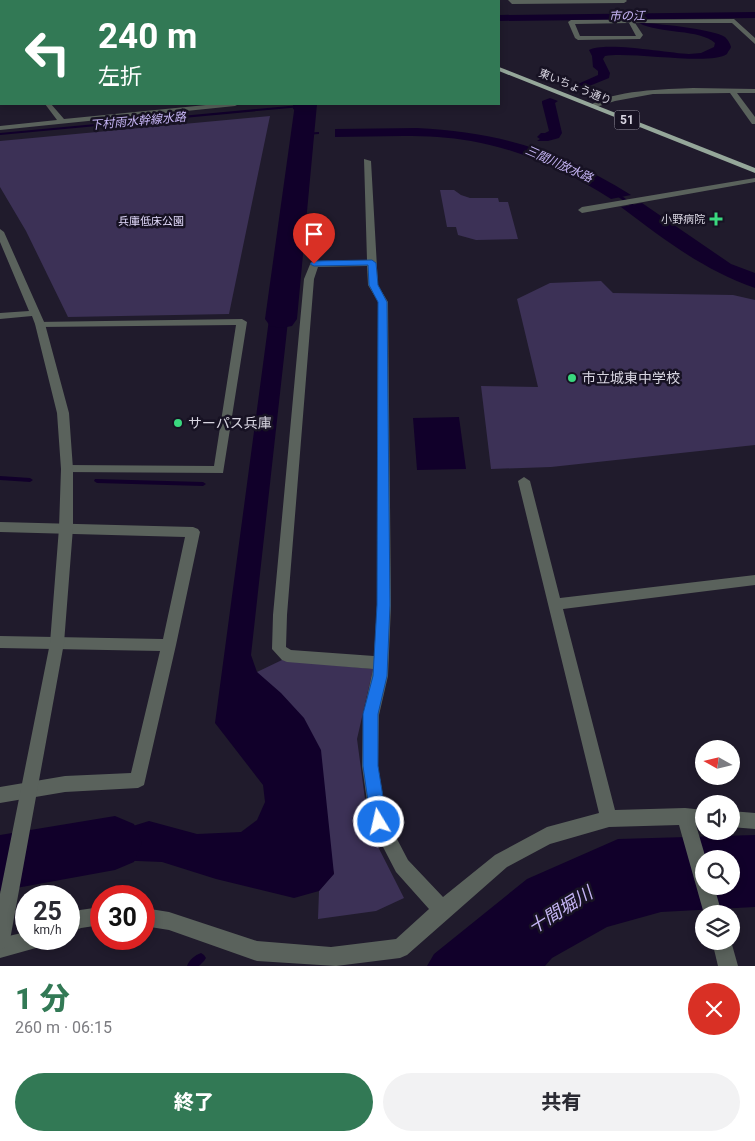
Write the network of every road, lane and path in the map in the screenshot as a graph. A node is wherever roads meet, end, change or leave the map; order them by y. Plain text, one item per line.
1 (511, 0) edge
2 (624, 2) dead end
3 (631, 22) junction
4 (755, 42) edge
5 (500, 69) edge
6 (732, 91) junction
7 (755, 91) edge
8 (49, 105) edge
9 (143, 105) edge
10 (227, 105) edge
11 (593, 106) junction
12 (151, 113) junction
13 (62, 122) junction
14 (755, 122) edge
15 (0, 128) edge
16 (367, 161) dead end
17 (755, 171) edge
18 (755, 180) edge
19 (582, 210) dead end
20 (0, 232) edge
21 (372, 263) junction
22 (0, 316) edge
23 (38, 318) junction
24 (67, 469) junction
25 (524, 481) dead end
26 (0, 527) edge
27 (66, 528) junction
28 (755, 580) edge
29 (556, 604) junction
30 (0, 642) edge
31 (57, 643) junction
32 (169, 645) junction
33 (381, 663) junction
34 (30, 791) junction
35 (0, 795) edge
36 (685, 816) junction
37 (695, 817) edge
38 (610, 819) junction
39 (740, 820) edge
40 (755, 821) edge
41 (695, 851) edge
42 (442, 910) junction
43 (155, 919) edge
44 (0, 940) edge
45 (15, 944) edge
46 (0, 948) edge
47 (724, 950) edge
48 (728, 966) edge

1 - 2 street
3 - 3 street
3 - 4 street
5 - 11 main road, 東いちょう通り / 51
6 - 7 street
6 - 11 street
6 - 14 street
8 - 13 street
9 - 12 street
10 - 12 street
11 - 17 main road, 東いちょう通り / 51
12 - 13 street
13 - 15 street
16 - 21 street
18 - 19 street
20 - 23 street
21 - 33 street
21 - 33 street
22 - 23 street
23 - 24 street
23 - 24 street
24 - 27 street
25 - 29 street
26 - 27 street
27 - 31 street
27 - 32 street
28 - 29 street
29 - 38 street
30 - 31 street
31 - 32 street
31 - 34 street
32 - 34 street
33 - 42 street
34 - 35 street
34 - 44 street
36 - 37 street
36 - 38 street
36 - 41 street
38 - 42 street
39 - 40 street
42 - 43 street
45 - 46 street
47 - 48 street

